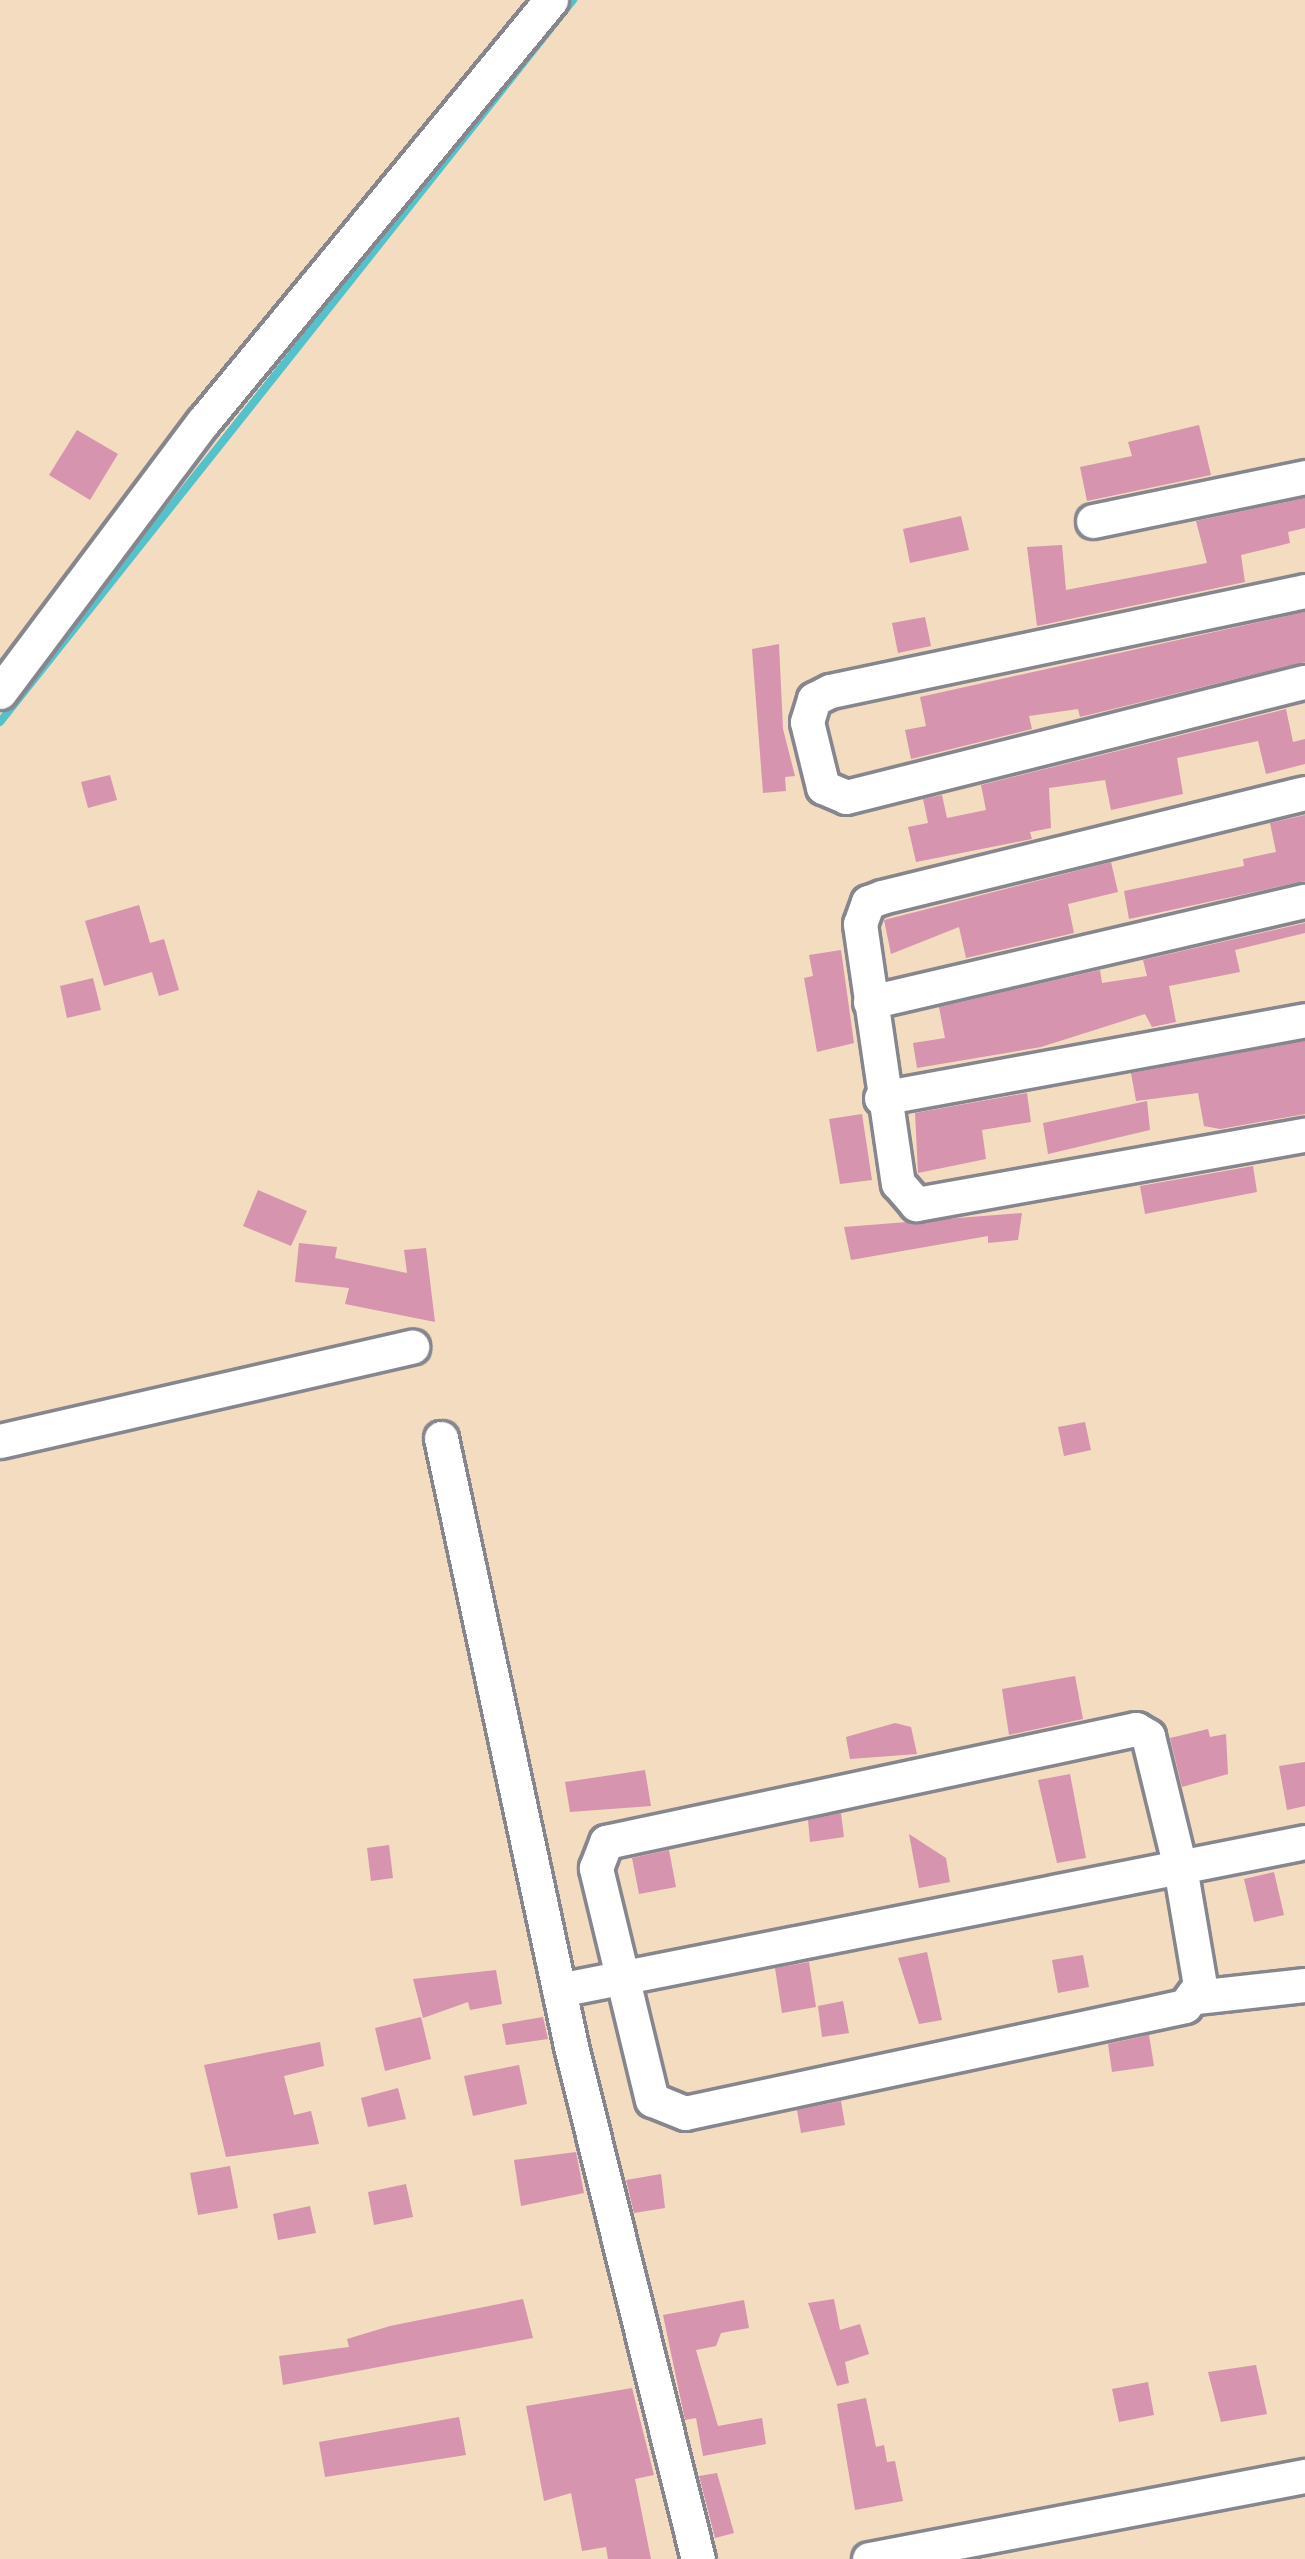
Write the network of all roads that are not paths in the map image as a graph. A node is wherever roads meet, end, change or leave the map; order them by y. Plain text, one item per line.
1 (551, 0) edge
2 (1305, 476) edge
3 (1093, 521) dead end
4 (1305, 592) edge
5 (1305, 682) edge
6 (0, 692) edge
7 (1305, 793) edge
8 (1305, 901) edge
9 (870, 1002) junction
10 (1305, 1020) edge
11 (881, 1098) junction
12 (1305, 1135) edge
13 (412, 1347) dead end
14 (441, 1438) dead end
15 (0, 1441) edge
16 (1305, 1842) edge
17 (1180, 1867) junction
18 (623, 1976) junction
19 (1305, 1985) edge
20 (559, 1990) junction
21 (1196, 1997) junction
22 (1305, 2476) edge
23 (698, 2559) edge
24 (869, 2559) edge

1 - 6 street
2 - 3 street
4 - 5 street
7 - 9 street
8 - 9 street
9 - 11 street
10 - 11 street
11 - 12 street
13 - 15 street
14 - 20 street
16 - 17 street
17 - 18 street
17 - 18 street
17 - 21 street
18 - 20 street
18 - 21 street
19 - 21 street
20 - 23 street
22 - 24 street

